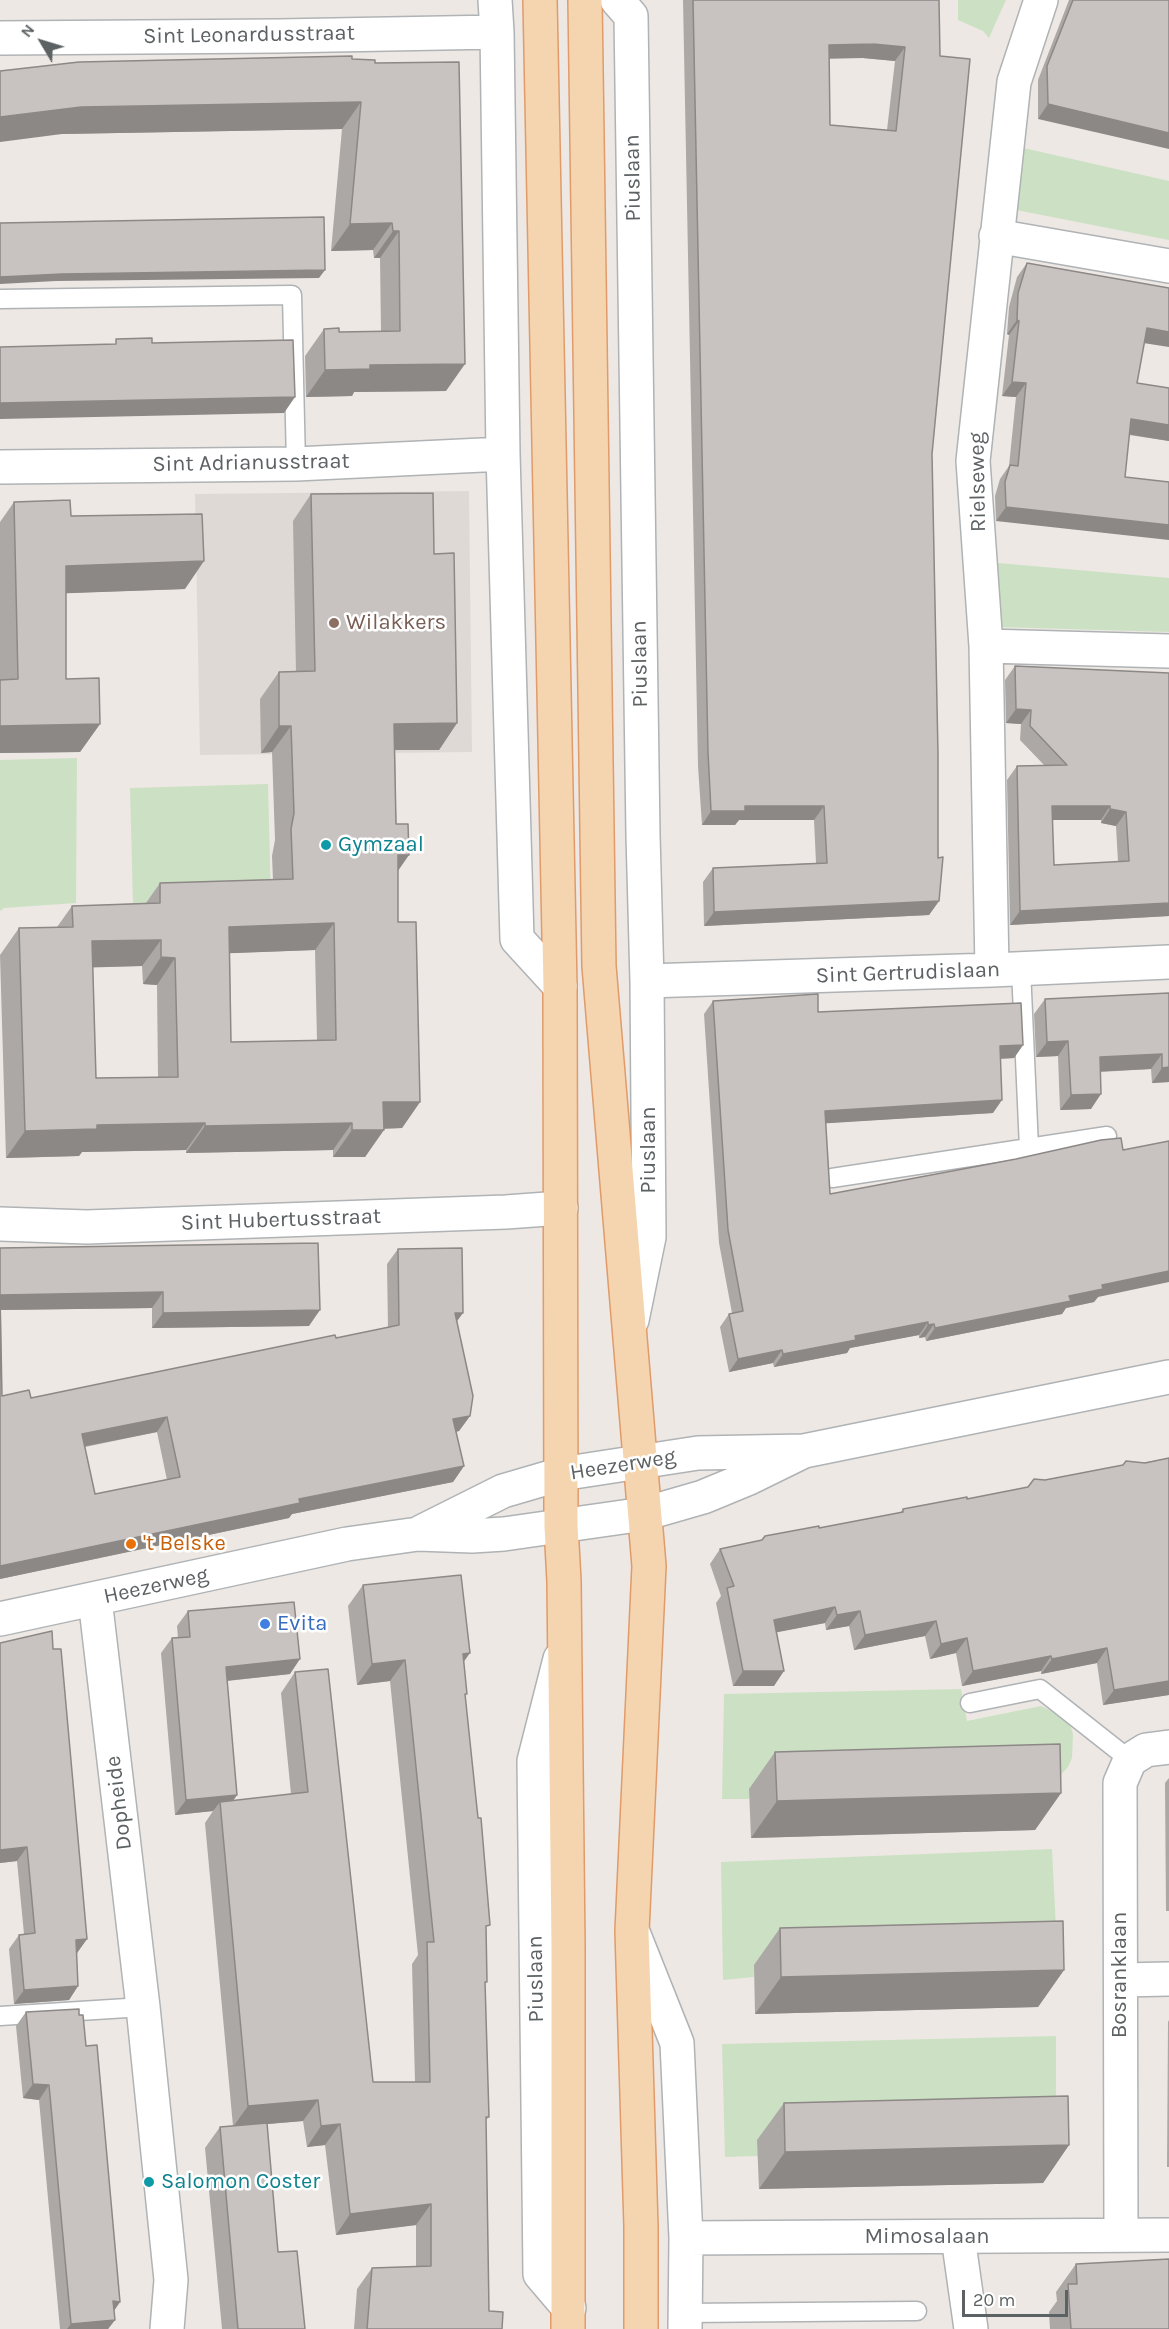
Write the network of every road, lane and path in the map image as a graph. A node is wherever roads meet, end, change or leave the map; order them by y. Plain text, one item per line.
1 (540, 0) edge
2 (585, 0) edge
3 (617, 0) edge
4 (1041, 0) edge
5 (496, 16) edge
6 (0, 38) edge
7 (996, 236) junction
8 (1169, 266) edge
9 (0, 299) edge
10 (503, 454) junction
11 (296, 464) junction
12 (0, 467) edge
13 (986, 646) junction
14 (1169, 651) edge
15 (1169, 962) edge
16 (1007, 969) junction
17 (647, 981) junction
18 (560, 986) junction
19 (1107, 1136) dead end
20 (1029, 1148) junction
21 (832, 1178) edge
22 (561, 1208) junction
23 (0, 1224) edge
24 (630, 1331) junction
25 (1169, 1377) edge
26 (804, 1451) junction
27 (639, 1462) junction
28 (561, 1474) junction
29 (644, 1514) junction
30 (561, 1526) junction
31 (418, 1534) junction
32 (95, 1599) junction
33 (0, 1619) edge
34 (970, 1703) dead end
35 (1169, 1747) edge
36 (1130, 1760) junction
37 (632, 1931) junction
38 (1169, 1979) edge
39 (1121, 1980) junction
40 (143, 2007) junction
41 (0, 2016) edge
42 (1121, 2234) junction
43 (1169, 2235) edge
44 (958, 2237) junction
45 (686, 2238) junction
46 (917, 2311) dead end
47 (569, 2319) edge
48 (685, 2321) edge
49 (167, 2329) edge
50 (641, 2329) edge
51 (971, 2329) edge

1 - 18 main road, Piuslaan
2 - 24 main road, Piuslaan
3 - 17 street, Piuslaan
4 - 7 street, Rielseweg
5 - 6 street, Sint Leonardusstraat
5 - 10 street
7 - 8 street
7 - 13 street, Rielseweg
9 - 11 lane
10 - 11 street, Sint Adrianusstraat
10 - 18 street
11 - 12 street, Sint Adrianusstraat
13 - 14 street
13 - 16 street, Rielseweg
15 - 16 street, Sint Gertrudislaan
16 - 17 street, Sint Gertrudislaan
16 - 20 lane
17 - 24 street, Piuslaan
18 - 22 main road, Piuslaan
19 - 20 lane
20 - 21 lane
22 - 23 street, Sint Hubertusstraat
22 - 28 main road, Piuslaan
24 - 27 main road, Piuslaan
25 - 26 street, Heezerweg
26 - 27 street, Heezerweg
26 - 29 street, Heezerweg
27 - 28 street, Heezerweg
27 - 29 main road, Piuslaan
28 - 30 main road, Piuslaan
28 - 31 street, Heezerweg
29 - 30 street, Heezerweg
29 - 37 main road, Piuslaan
30 - 31 street, Heezerweg
30 - 47 main road, Piuslaan
31 - 32 street, Heezerweg
32 - 33 street, Heezerweg
32 - 40 street, Dopheide
34 - 36 lane
35 - 36 street
36 - 39 street, Bosranklaan
37 - 45 street, Piuslaan
37 - 50 main road, Piuslaan
38 - 39 street
39 - 42 street, Bosranklaan
40 - 41 lane
40 - 49 street, Dopheide
42 - 43 street, Mimosalaan
42 - 44 street, Mimosalaan
44 - 45 street, Mimosalaan
44 - 51 street
45 - 48 street, Piuslaan
46 - 48 lane

